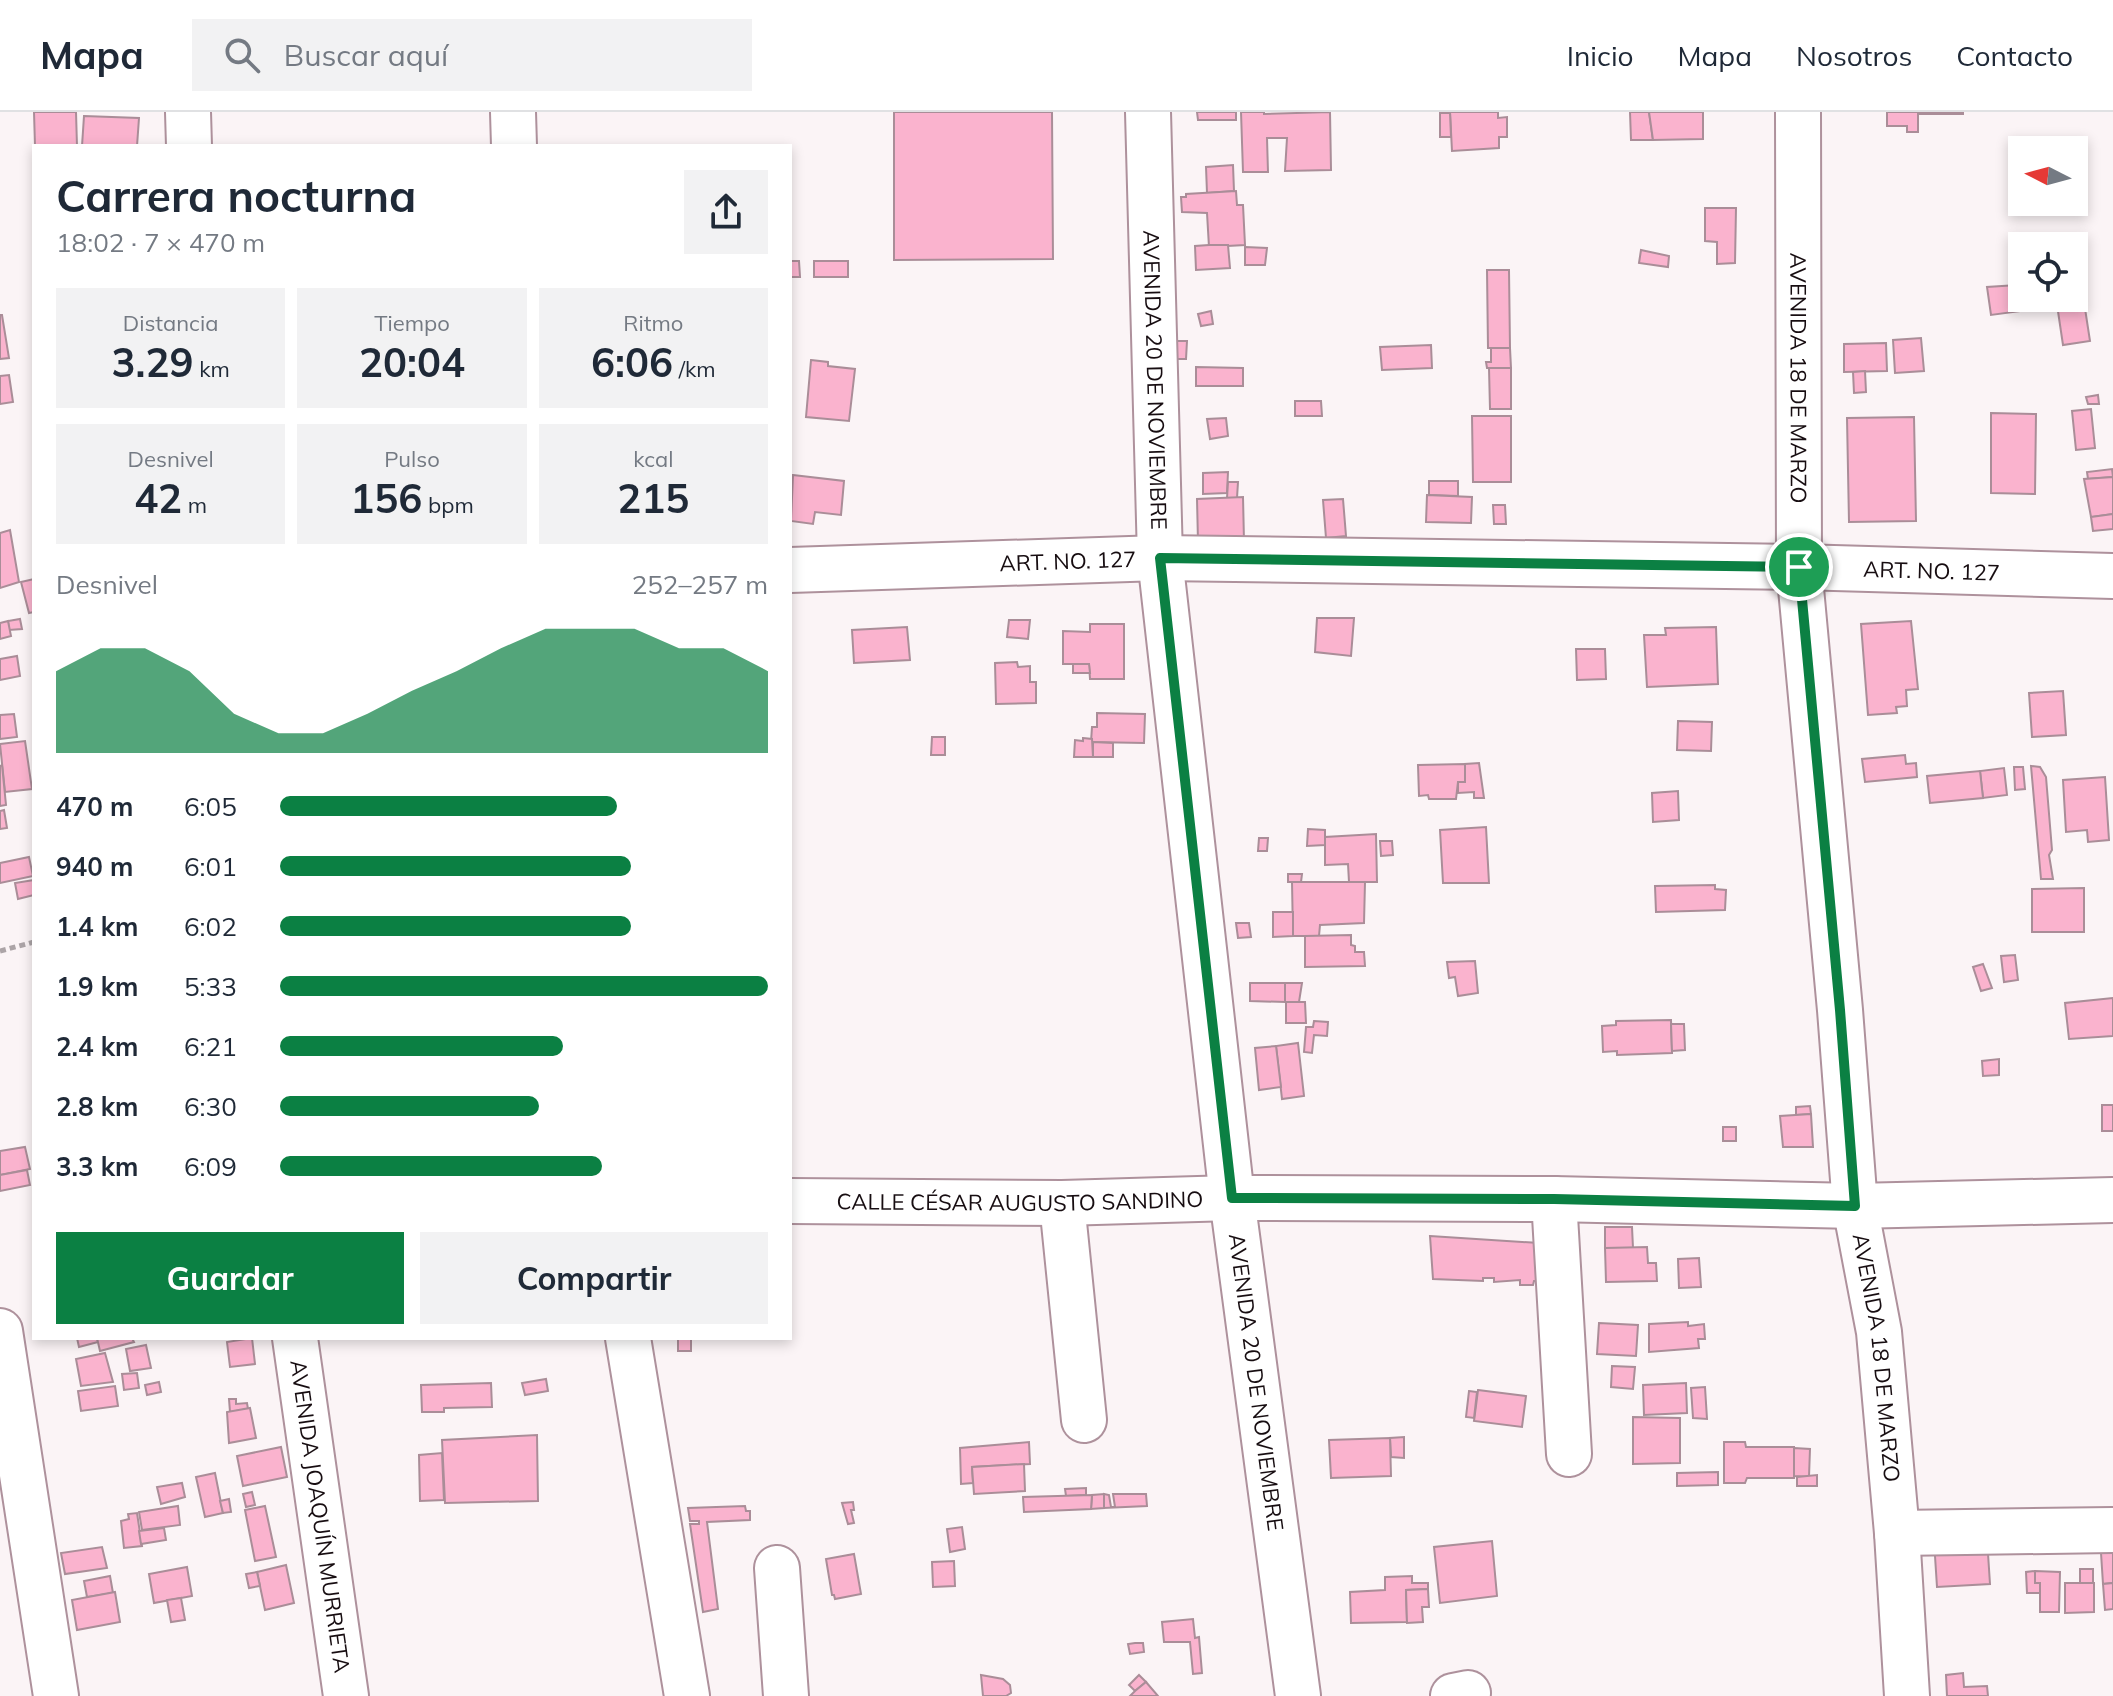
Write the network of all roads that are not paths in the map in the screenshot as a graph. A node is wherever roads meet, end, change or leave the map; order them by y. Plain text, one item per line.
1 (188, 112) edge
2 (513, 112) edge
3 (1148, 112) edge
4 (1798, 112) edge
5 (189, 144) edge
6 (514, 144) edge
7 (1160, 558) junction
8 (1799, 567) junction
9 (792, 570) edge
10 (2113, 576) edge
11 (1232, 1198) junction
12 (1554, 1199) junction
13 (2113, 1200) edge
14 (792, 1201) edge
15 (1062, 1203) junction
16 (1855, 1206) junction
17 (0, 1331) edge
18 (295, 1340) edge
19 (628, 1340) edge
20 (1084, 1420) dead end
21 (1569, 1454) dead end
22 (2113, 1530) edge
23 (1897, 1533) junction
24 (777, 1568) dead end
25 (56, 1696) edge
26 (346, 1696) edge
27 (687, 1696) edge
28 (786, 1696) edge
29 (1298, 1696) edge
30 (1907, 1696) edge

1 - 5 street
2 - 6 street
3 - 7 street, AVENIDA 20 DE NOVIEMBRE
4 - 8 street, AVENIDA 18 DE MARZO
7 - 8 street, ART. NO. 127
7 - 9 street, ART. NO. 127
7 - 11 street, AVENIDA 20 DE NOVIEMBRE
8 - 10 street, ART. NO. 127
8 - 16 street, AVENIDA 18 DE MARZO
11 - 12 street, CALLE CÉSAR AUGUSTO SANDINO
11 - 15 street, CALLE CÉSAR AUGUSTO SANDINO
11 - 29 street, AVENIDA 20 DE NOVIEMBRE
12 - 16 street, CALLE CÉSAR AUGUSTO SANDINO
12 - 21 street
13 - 16 street, CALLE CÉSAR AUGUSTO SANDINO
14 - 15 street, CALLE CÉSAR AUGUSTO SANDINO
15 - 20 street
16 - 23 street, AVENIDA 18 DE MARZO
17 - 25 street
18 - 26 street, AVENIDA JOAQUÍN MURRIETA
19 - 27 street
22 - 23 street
23 - 30 street, AVENIDA 18 DE MARZO
24 - 28 street

